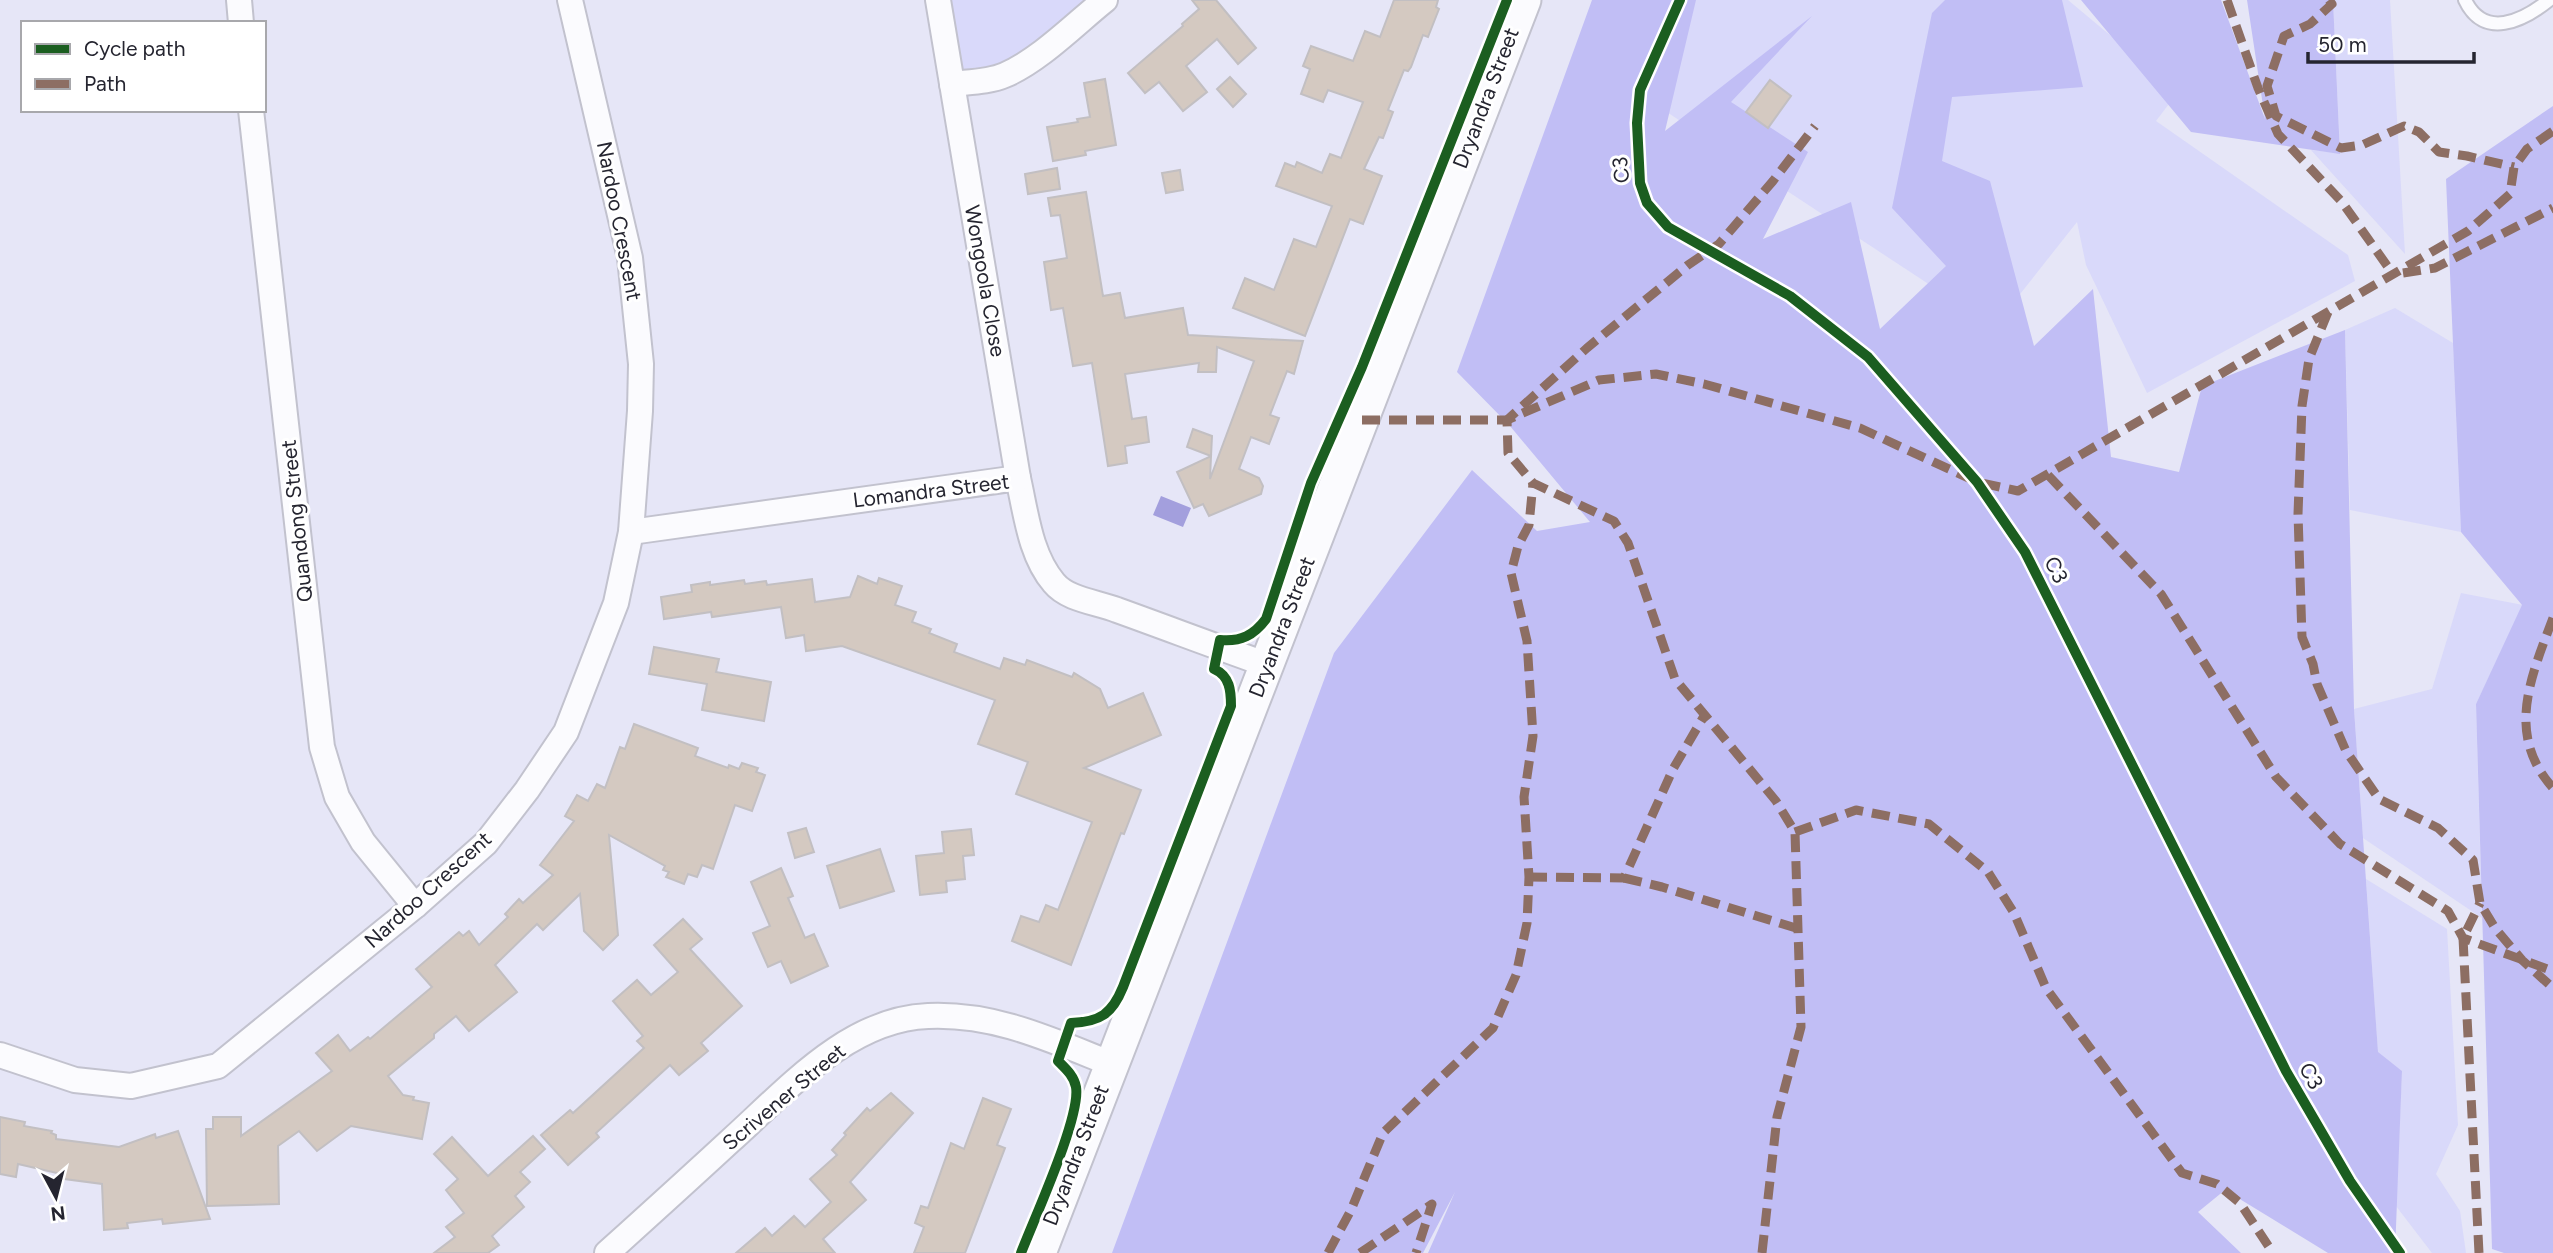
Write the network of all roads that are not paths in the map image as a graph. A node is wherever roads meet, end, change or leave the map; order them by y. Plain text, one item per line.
1 (239, 0) edge
2 (570, 0) edge
3 (938, 0) edge
4 (1105, 0) edge
5 (1524, 0) edge
6 (2465, 0) edge
7 (2549, 0) edge
8 (241, 21) edge
9 (952, 84) junction
10 (251, 112) edge
11 (1018, 478) junction
12 (631, 532) junction
13 (1268, 665) junction
14 (415, 906) junction
15 (0, 1055) edge
16 (1112, 1064) junction
17 (607, 1253) edge
18 (1039, 1253) edge

1 - 8 street
2 - 12 street, Nardoo Crescent
3 - 9 street, Wongoola Close
4 - 9 street
5 - 13 street, Dryandra Street
6 - 7 lane
9 - 11 street, Wongoola Close
10 - 14 street, Quandong Street
11 - 12 street, Lomandra Street
11 - 13 street, Lomandra Street
12 - 14 street, Nardoo Crescent
13 - 16 street, Dryandra Street
14 - 15 street, Nardoo Crescent
16 - 17 street, Scrivener Street
16 - 18 street, Dryandra Street

